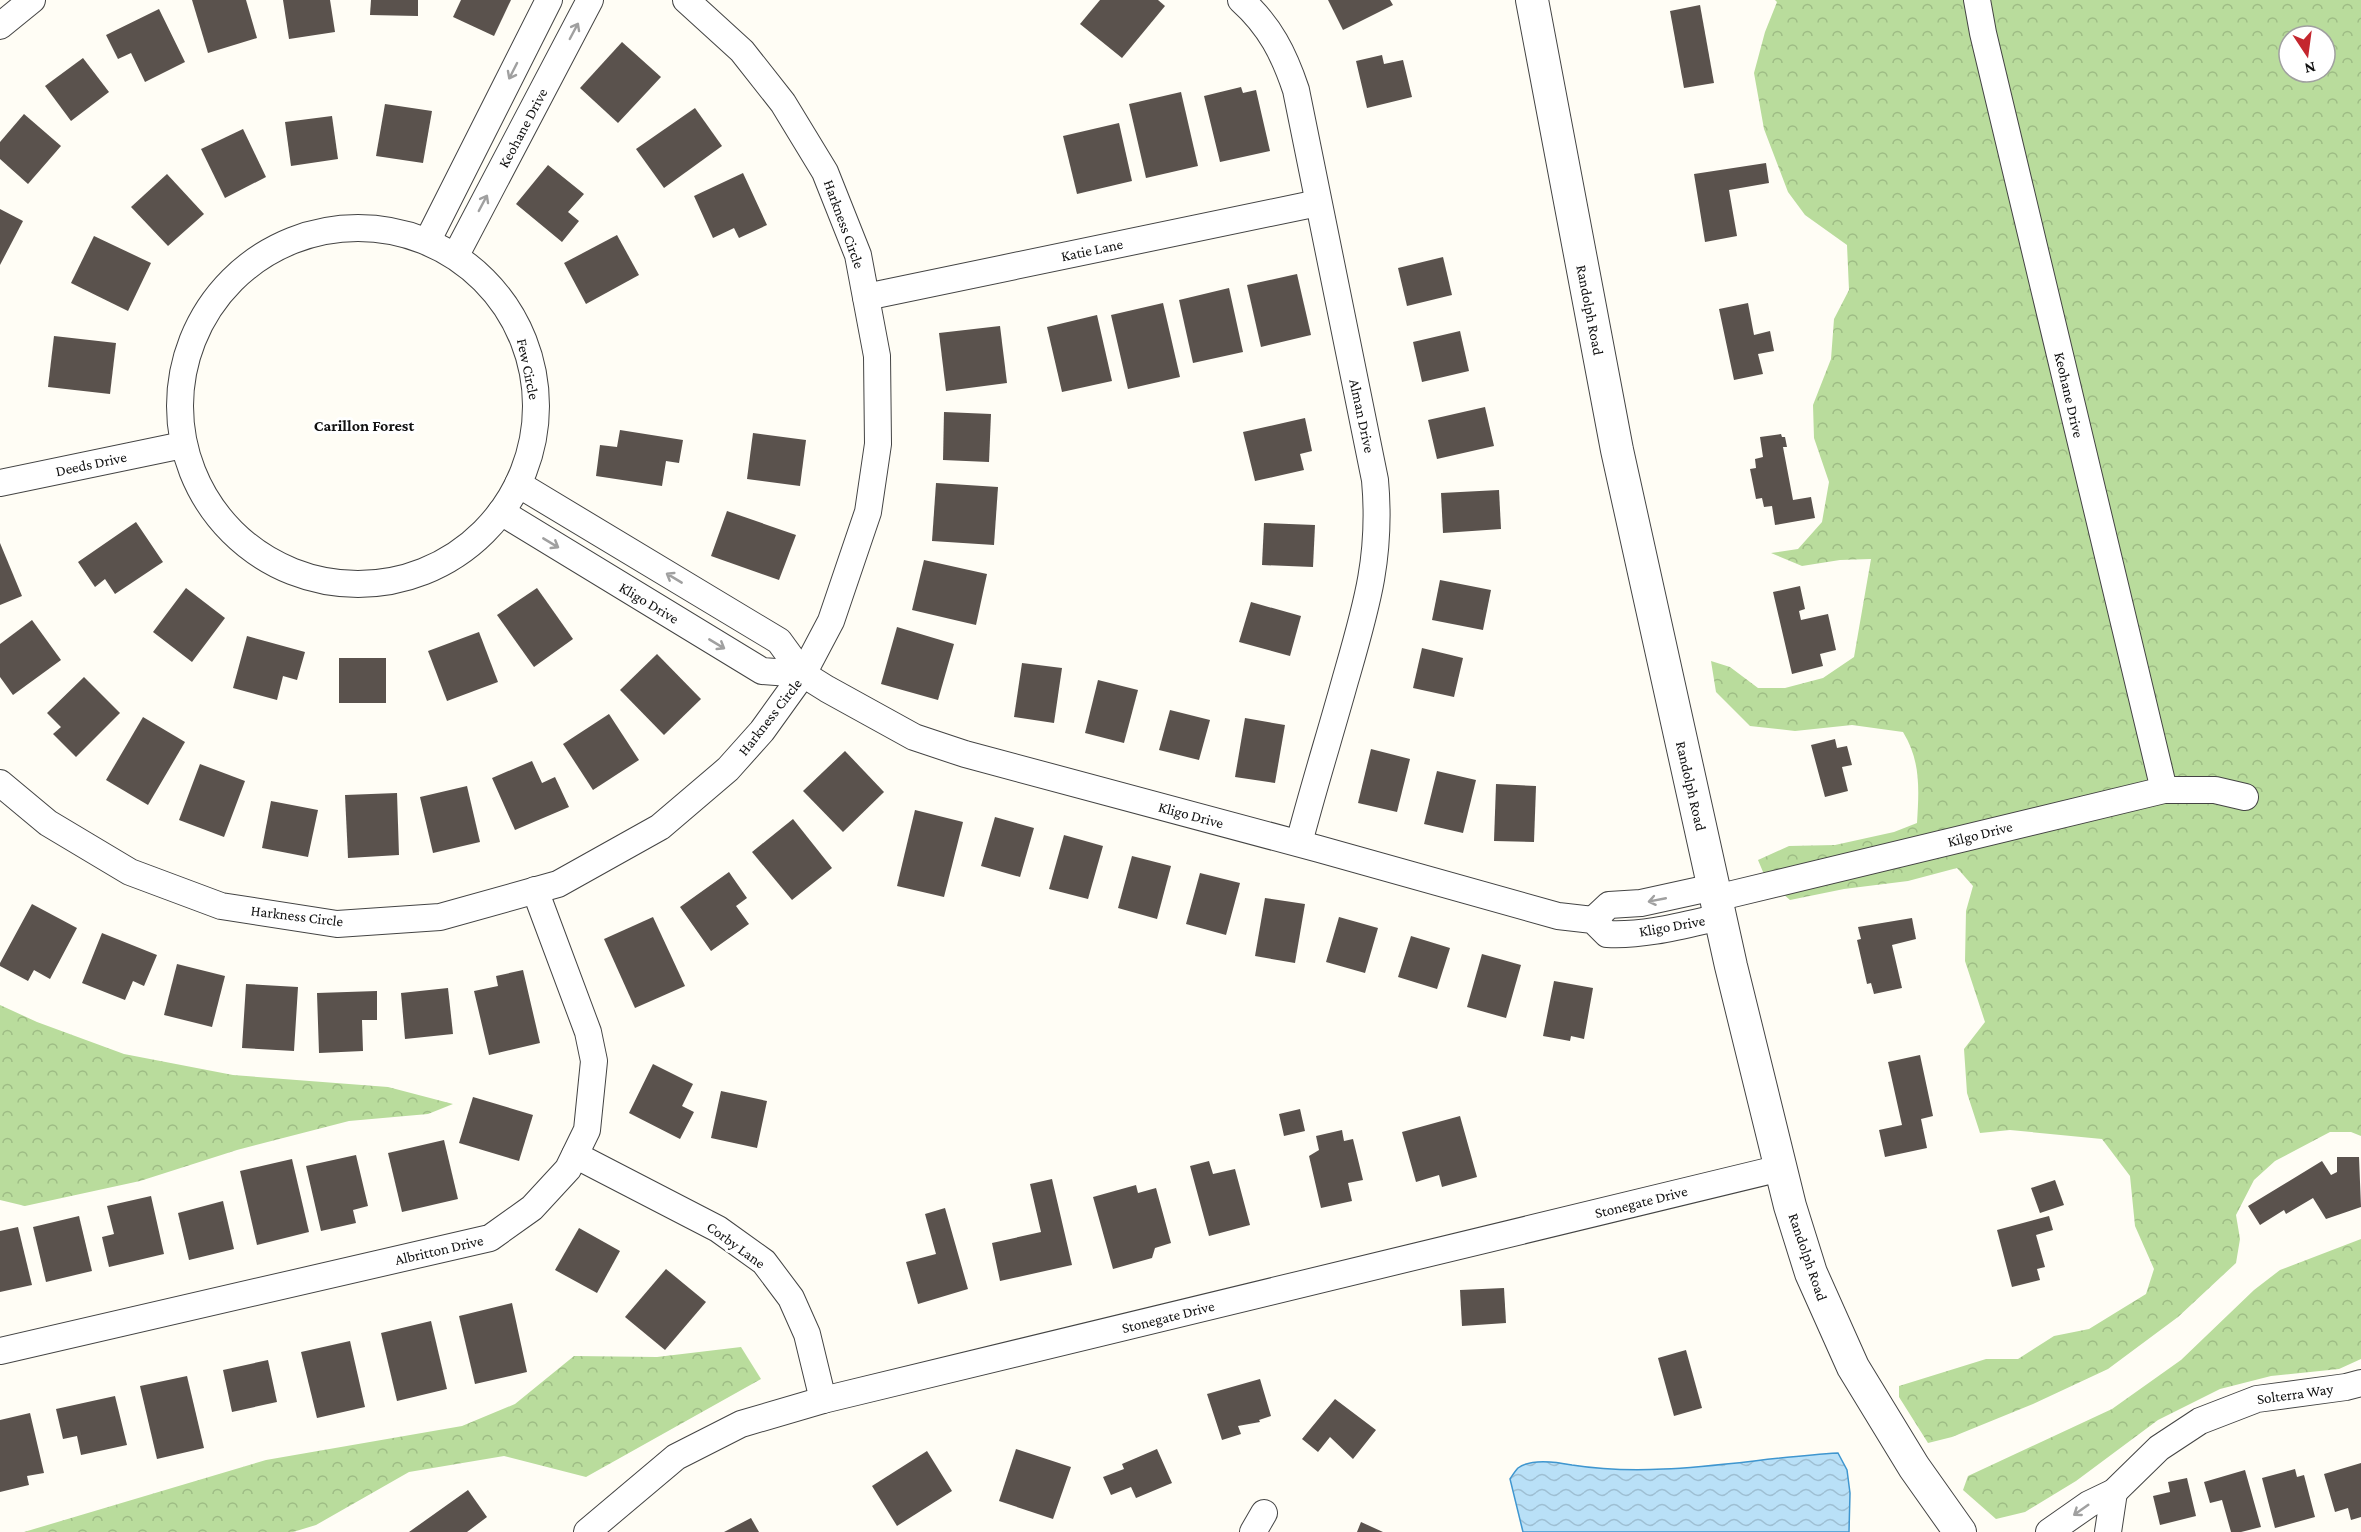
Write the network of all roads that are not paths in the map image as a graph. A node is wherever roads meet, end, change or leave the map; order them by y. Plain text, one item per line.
1 (32, 0) edge
2 (549, 0) edge
3 (590, 0) edge
4 (686, 0) edge
5 (1241, 0) edge
6 (1532, 0) edge
7 (1977, 0) edge
8 (0, 26) edge
9 (1318, 203) junction
10 (428, 240) junction
11 (456, 255) junction
12 (866, 297) junction
13 (183, 445) junction
14 (0, 483) edge
15 (518, 484) junction
16 (501, 512) junction
17 (803, 674) junction
18 (0, 783) edge
19 (2163, 790) junction
20 (2245, 797) dead end
21 (1299, 843) junction
22 (535, 890) junction
23 (1717, 901) junction
24 (575, 1155) junction
25 (1781, 1168) junction
26 (0, 1352) edge
27 (2361, 1383) edge
28 (824, 1400) junction
29 (2114, 1492) junction
30 (587, 1532) edge
31 (1960, 1532) edge
32 (2049, 1532) edge
33 (2108, 1532) edge

1 - 8 street
2 -> 10 street
11 -> 3 street, Keohane Drive
4 - 12 street, Harkness Circle
5 - 9 street, Alman Drive
6 - 23 street, Randolph Road
7 - 19 street, Keohane Drive
9 - 12 street, Katie Lane
9 - 21 street, Alman Drive
10 - 11 street, Few Circle
10 - 13 street, Few Circle
11 - 15 street, Few Circle
12 - 17 street, Harkness Circle
13 - 14 street, Deeds Drive
13 - 16 street, Few Circle
15 - 16 street, Few Circle
17 -> 15 street, Kligo Drive
16 -> 17 street, Kligo Drive
17 - 21 street, Kligo Drive
17 - 22 street, Harkness Circle
18 - 22 street, Harkness Circle
19 - 20 street, Kilgo Drive
19 - 23 street, Kilgo Drive
21 - 23 street, Kligo Drive
22 - 24 street, Albritton Drive
23 - 25 street, Randolph Road
24 - 26 street, Albritton Drive
24 - 28 street, Corby Lane
25 - 28 street, Stonegate Drive
25 - 31 street, Randolph Road
27 - 29 street, Solterra Way
28 - 30 street, Stonegate Drive
29 -> 32 street, Solterra Way
29 - 33 street

